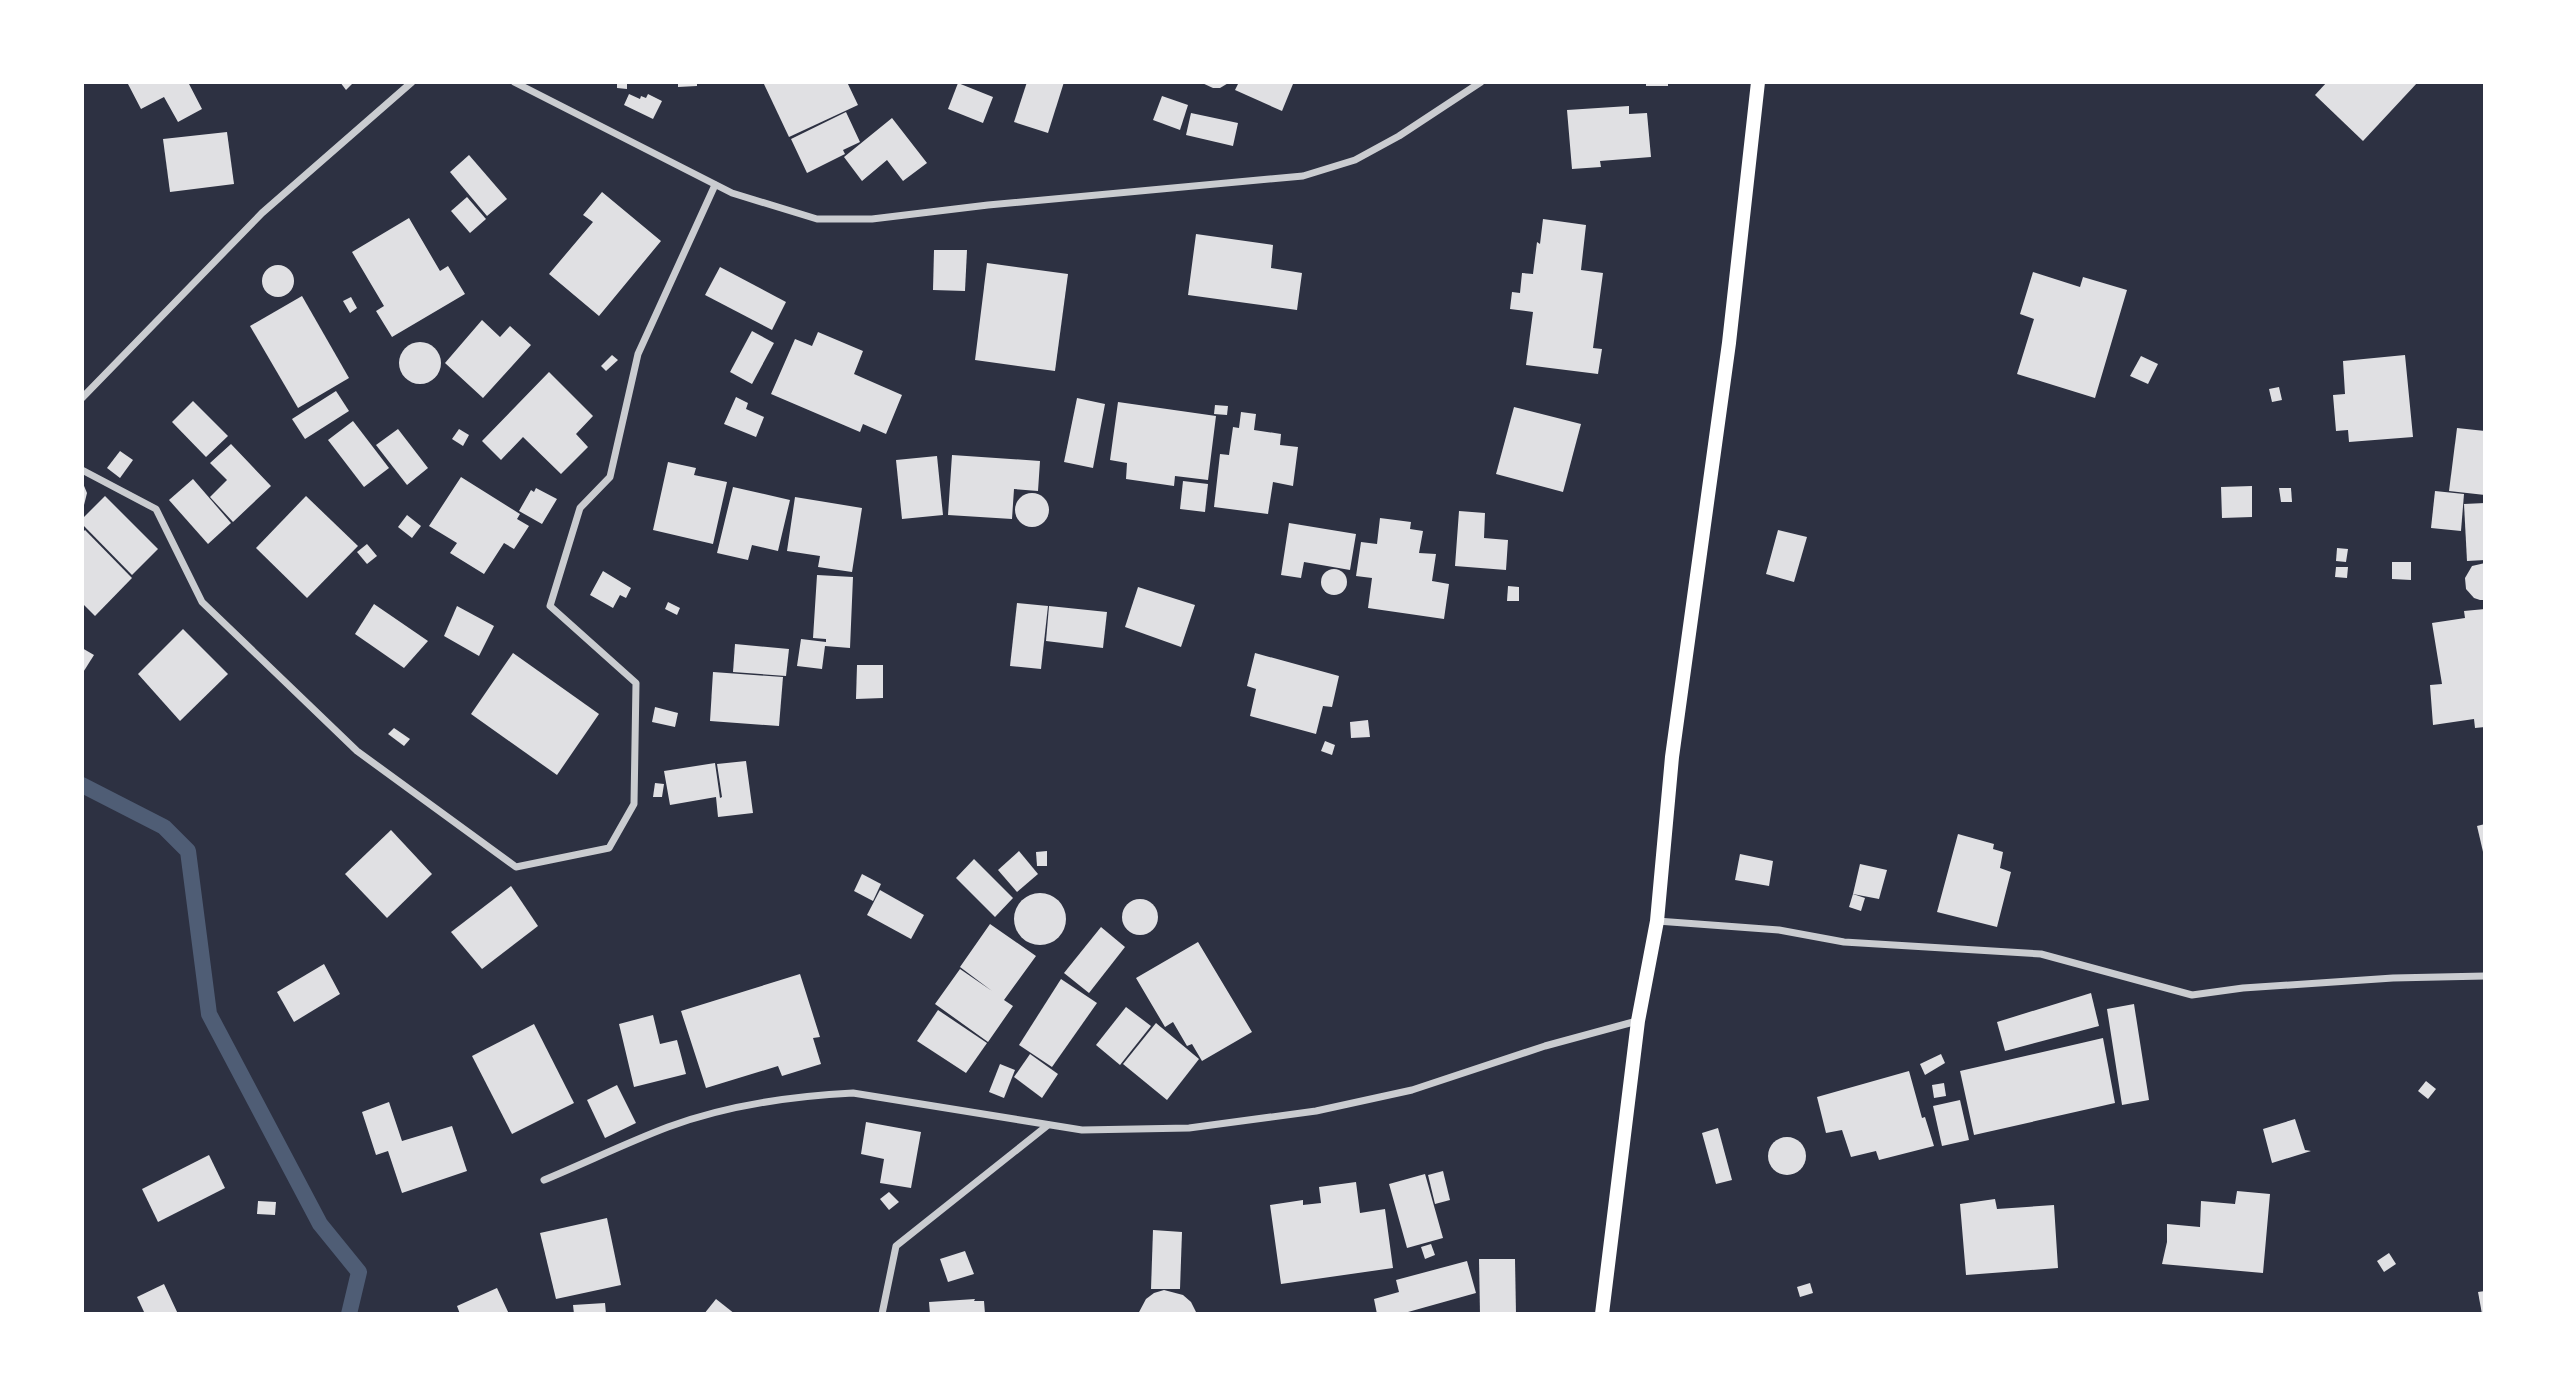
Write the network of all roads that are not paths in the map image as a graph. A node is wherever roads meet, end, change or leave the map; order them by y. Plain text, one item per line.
1 (412, 82) edge
2 (513, 82) edge
3 (1482, 82) edge
4 (1758, 82) edge
5 (715, 185) junction
6 (82, 398) edge
7 (82, 470) edge
8 (1657, 921) junction
9 (2485, 976) edge
10 (1638, 1021) junction
11 (1048, 1125) junction
12 (544, 1180) dead end
13 (882, 1314) edge
14 (1602, 1314) edge

1 - 6 street
2 - 5 street
3 - 5 street
4 - 8 main road
5 - 7 street
8 - 9 street
8 - 10 main road
10 - 11 street
10 - 14 main road
11 - 12 street
11 - 13 street

